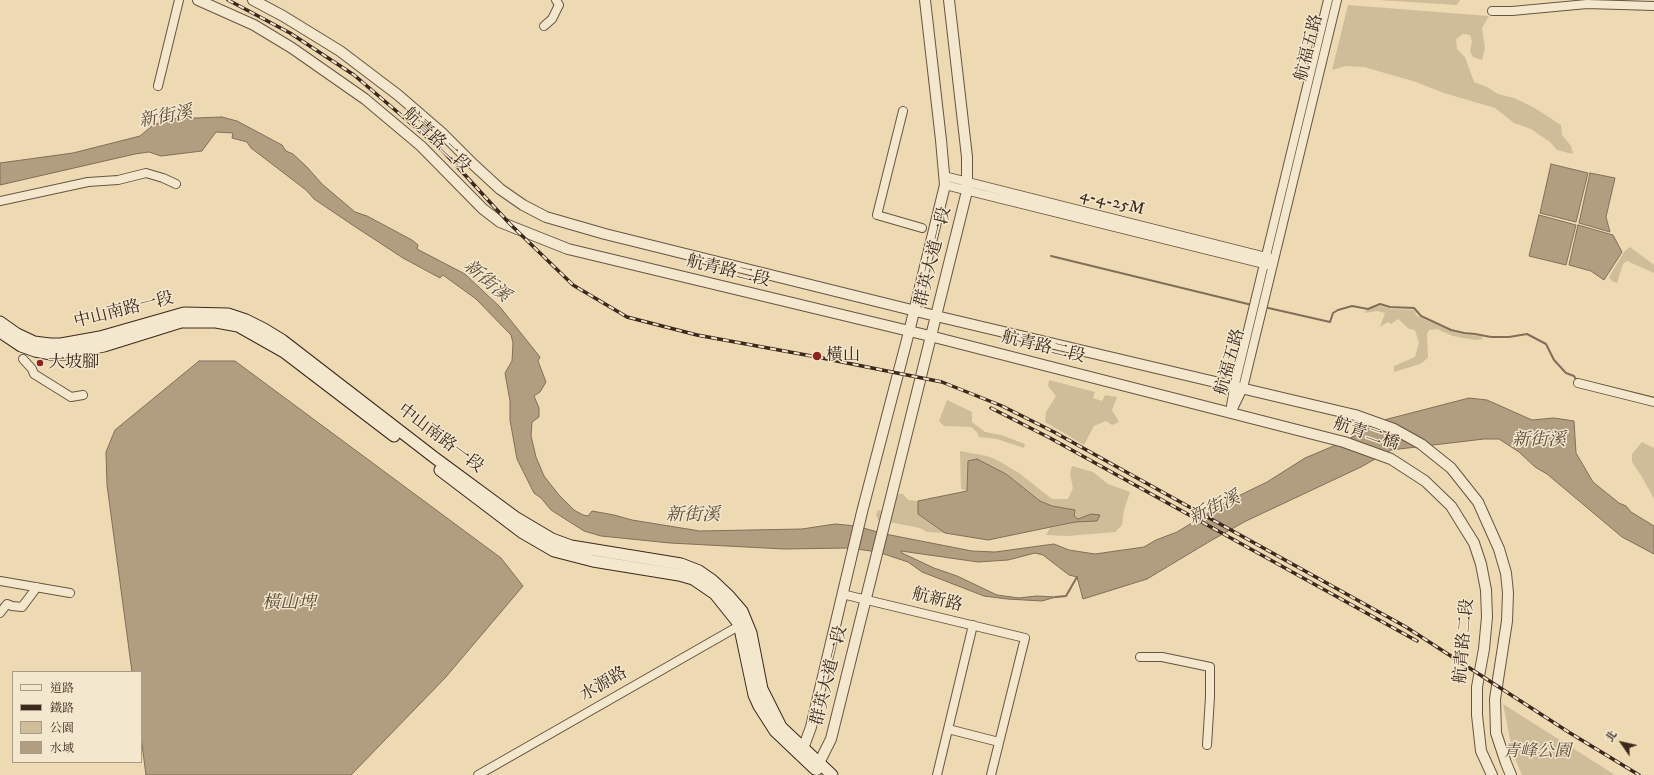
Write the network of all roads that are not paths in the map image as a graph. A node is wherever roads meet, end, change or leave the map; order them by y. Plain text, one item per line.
1 (180, 0) edge
2 (198, 0) edge
3 (253, 0) edge
4 (556, 0) edge
5 (925, 0) edge
6 (949, 0) edge
7 (1328, 0) edge
8 (1336, 0) edge
9 (1585, 2) edge
10 (1654, 6) edge
11 (1492, 11) dead end
12 (544, 26) dead end
13 (158, 86) dead end
14 (903, 111) dead end
15 (945, 181) junction
16 (176, 184) dead end
17 (968, 187) junction
18 (0, 201) edge
19 (922, 228) dead end
20 (1268, 261) junction
21 (914, 310) junction
22 (936, 316) junction
23 (0, 322) edge
24 (0, 332) edge
25 (909, 332) junction
26 (930, 336) junction
27 (23, 359) dead end
28 (1578, 383) dead end
29 (1238, 388) junction
30 (83, 395) dead end
31 (1654, 402) edge
32 (1230, 413) junction
33 (1355, 416) joint
34 (1317, 435) joint
35 (1403, 466) joint
36 (0, 581) edge
37 (37, 587) junction
38 (70, 593) dead end
39 (842, 594) junction
40 (866, 599) junction
41 (0, 613) edge
42 (743, 623) junction
43 (973, 625) junction
44 (1140, 657) dead end
45 (948, 729) junction
46 (1000, 742) junction
47 (1207, 745) dead end
48 (801, 751) junction
49 (823, 772) edge
50 (478, 775) edge
51 (936, 775) edge
52 (991, 775) edge
53 (1492, 775) edge
54 (1511, 775) edge

1 - 13 street
2 - 25 street, 航青路二段
3 - 21 street, 航青路二段
4 - 12 street
5 - 15 street, 群英大道一段
6 - 17 street, 群英大道一段
7 - 20 street, 航福五路
8 - 20 street, 航福五路
9 - 10 street
9 - 11 street
14 - 19 street
15 - 17 street, 4-4-25M
15 - 21 street, 群英大道一段
16 - 18 street
17 - 20 street, 4-4-25M
17 - 22 street, 群英大道一段
20 - 29 street, 航福五路
20 - 29 street, 航福五路
21 - 22 street, 航青路二段
21 - 25 street, 群英大道一段
22 - 26 street, 群英大道一段
22 - 29 street, 航青路二段
23 - 42 main road, 中山南路一段
24 - 42 main road, 中山南路一段
25 - 26 street, 航青路二段
25 - 39 street, 群英大道一段
26 - 32 street, 航青路二段
26 - 40 street, 群英大道一段
27 - 30 street
28 - 31 street
29 - 32 street, 航福五路
29 - 33 street, 航青路二段
32 - 34 street, 航青路二段
33 - 54 street, 航青二橋
34 - 35 street, 航青二橋
35 - 53 street, 航青路二段
36 - 37 street
37 - 38 street
37 - 41 street
39 - 40 street, 航新路
39 - 48 street, 群英大道一段
40 - 43 street, 航新路
40 - 49 street, 群英大道一段
42 - 48 main road, 中山南路一段
42 - 50 street, 水源路
43 - 45 street
43 - 46 street, 航新路
44 - 47 street
45 - 46 street
45 - 51 street
46 - 52 street
48 - 49 main road, 中山南路一段

